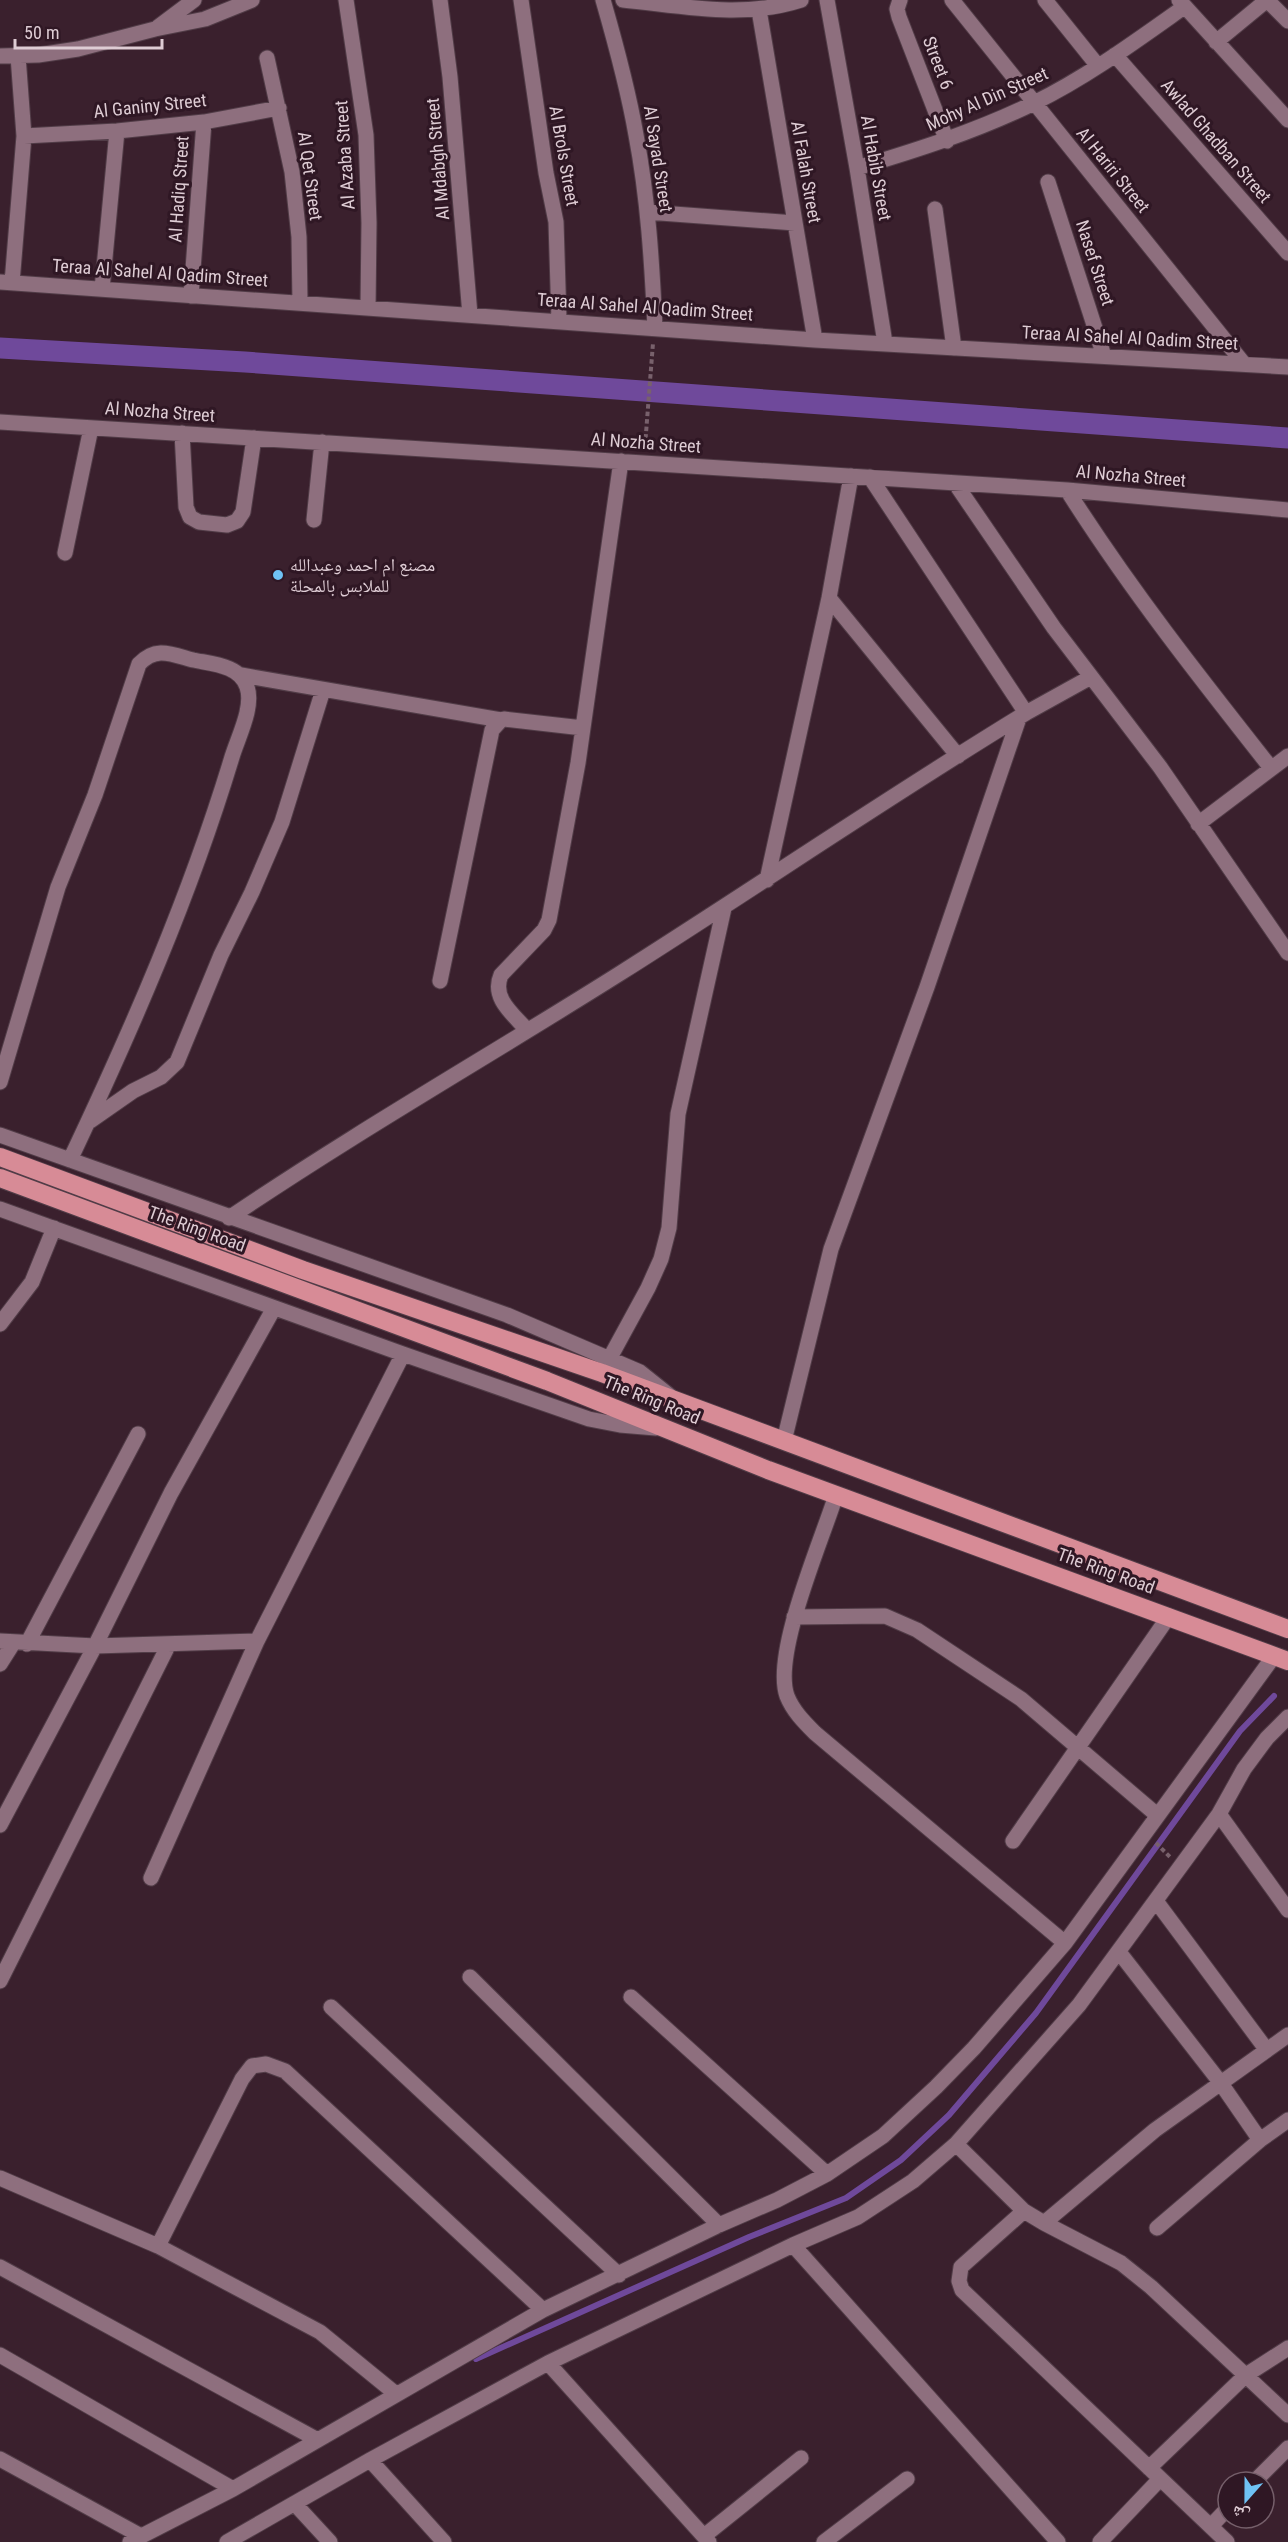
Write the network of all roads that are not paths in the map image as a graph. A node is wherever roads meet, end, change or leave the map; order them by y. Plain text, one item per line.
1 (194, 0) edge
2 (252, 0) edge
3 (346, 0) edge
4 (440, 0) edge
5 (521, 0) edge
6 (603, 0) edge
7 (623, 0) edge
8 (827, 0) edge
9 (900, 0) edge
10 (952, 0) edge
11 (1045, 0) edge
12 (1267, 0) edge
13 (639, 1) edge
14 (791, 1) edge
15 (1182, 3) edge
16 (759, 10) junction
17 (1288, 21) edge
18 (155, 29) junction
19 (1216, 42) junction
20 (1115, 55) junction
21 (0, 56) edge
22 (18, 56) junction
23 (267, 58) dead end
24 (1098, 66) junction
25 (1034, 103) junction
26 (279, 108) junction
27 (1288, 120) edge
28 (204, 122) junction
29 (117, 131) junction
30 (24, 136) junction
31 (947, 141) junction
32 (857, 168) junction
33 (1048, 182) dead end
34 (935, 209) dead end
35 (648, 212) junction
36 (795, 223) junction
37 (1288, 253) edge
38 (6, 282) edge
39 (102, 289) junction
40 (191, 296) junction
41 (300, 302) junction
42 (368, 308) junction
43 (470, 315) junction
44 (559, 320) junction
45 (655, 328) junction
46 (815, 340) junction
47 (885, 344) junction
48 (954, 348) junction
49 (1104, 356) junction
50 (1286, 363) edge
51 (1244, 364) junction
52 (0, 422) edge
53 (91, 428) junction
54 (182, 433) junction
55 (254, 438) junction
56 (322, 442) junction
57 (621, 461) junction
58 (851, 476) junction
59 (870, 477) junction
60 (955, 483) junction
61 (1067, 490) junction
62 (1288, 510) edge
63 (314, 520) dead end
64 (65, 553) dead end
65 (829, 598) junction
66 (241, 675) junction
67 (1092, 678) junction
68 (323, 690) junction
69 (1023, 716) junction
70 (501, 720) junction
71 (583, 728) junction
72 (958, 756) junction
73 (1288, 756) edge
74 (1271, 768) junction
75 (1198, 824) junction
76 (767, 880) junction
77 (724, 908) junction
78 (1288, 953) edge
79 (440, 981) dead end
80 (527, 1030) junction
81 (0, 1082) edge
82 (88, 1123) junction
83 (1, 1133) edge
84 (0, 1157) edge
85 (70, 1160) junction
86 (0, 1178) edge
87 (0, 1209) edge
88 (229, 1218) junction
89 (54, 1228) junction
90 (274, 1308) junction
91 (0, 1324) edge
92 (403, 1354) junction
93 (606, 1366) junction
94 (665, 1428) junction
95 (138, 1434) dead end
96 (784, 1441) junction
97 (836, 1495) junction
98 (1169, 1616) junction
99 (794, 1617) junction
100 (1288, 1628) edge
101 (257, 1641) junction
102 (14, 1642) edge
103 (169, 1644) junction
104 (95, 1646) junction
105 (1281, 1659) edge
106 (0, 1664) edge
107 (1288, 1717) edge
108 (1078, 1748) junction
109 (1219, 1814) junction
110 (1157, 1815) junction
111 (0, 1825) edge
112 (1013, 1841) dead end
113 (151, 1878) dead end
114 (1156, 1901) junction
115 (1288, 1910) edge
116 (1065, 1943) junction
117 (1119, 1952) junction
118 (470, 1977) dead end
119 (0, 1981) edge
120 (631, 1997) dead end
121 (331, 2007) dead end
122 (1288, 2035) edge
123 (1266, 2049) junction
124 (1220, 2082) junction
125 (1288, 2120) edge
126 (1260, 2140) junction
127 (956, 2144) junction
128 (827, 2174) junction
129 (0, 2178) edge
130 (1024, 2211) junction
131 (1044, 2223) junction
132 (718, 2224) junction
133 (1157, 2228) dead end
134 (793, 2245) junction
135 (158, 2246) junction
136 (0, 2267) edge
137 (619, 2275) junction
138 (543, 2310) junction
139 (1288, 2348) edge
140 (0, 2355) edge
141 (548, 2363) junction
142 (1246, 2376) junction
143 (396, 2394) junction
144 (1288, 2415) edge
145 (316, 2439) junction
146 (1288, 2448) edge
147 (801, 2458) dead end
148 (0, 2459) edge
149 (370, 2460) junction
150 (1266, 2470) edge
151 (1155, 2473) junction
152 (907, 2479) dead end
153 (232, 2489) junction
154 (295, 2504) junction
155 (1216, 2521) edge
156 (1211, 2526) junction
157 (136, 2539) edge
158 (707, 2539) edge
159 (227, 2542) edge
160 (330, 2542) edge
161 (444, 2542) edge
162 (824, 2542) edge
163 (1058, 2542) edge
164 (1100, 2542) edge
165 (1227, 2542) edge

1 - 18 street
2 - 18 street
3 - 42 street, Al Azaba Street
4 - 43 street, Al Mdabgh Street
5 - 44 street, Al Brols Street
6 - 35 street, Al Sayad Street
7 - 13 street
8 - 32 street, Al Habib Street
9 - 31 street, Street 6
10 - 25 street, Al Hariri Street
11 - 24 street
12 - 17 street
12 - 19 street
13 - 16 street
14 - 16 street
15 - 19 street
15 - 20 street, Mohy Al Din Street
16 - 36 street, Al Falah Street
18 - 22 street
19 - 27 street
20 - 24 street, Mohy Al Din Street
20 - 37 street, Awlad Ghadban Street
21 - 22 street
22 - 30 street
23 - 26 street, Al Qet Street
24 - 25 street, Mohy Al Din Street
25 - 31 street, Mohy Al Din Street
25 - 51 street, Al Hariri Street
26 - 28 street, Al Ganiny Street
26 - 41 street, Al Qet Street
28 - 29 street, Al Ganiny Street
28 - 40 street, Al Hadiq Street
29 - 30 street, Al Ganiny Street
29 - 39 street
30 - 38 street
31 - 32 street, Mohy Al Din Street
32 - 47 street, Al Habib Street
33 - 49 street, Nasef Street
34 - 48 street
35 - 36 street
35 - 45 street, Al Sayad Street
36 - 46 street, Al Falah Street
38 - 39 street, Teraa Al Sahel Al Qadim Street
39 - 40 street, Teraa Al Sahel Al Qadim Street
40 - 41 street, Teraa Al Sahel Al Qadim Street
41 - 42 street, Teraa Al Sahel Al Qadim Street
42 - 43 street, Teraa Al Sahel Al Qadim Street
43 - 44 street, Teraa Al Sahel Al Qadim Street
44 - 45 street, Teraa Al Sahel Al Qadim Street
45 - 46 street, Teraa Al Sahel Al Qadim Street
46 - 47 street, Teraa Al Sahel Al Qadim Street
47 - 48 street, Teraa Al Sahel Al Qadim Street
48 - 49 street, Teraa Al Sahel Al Qadim Street
49 - 51 street, Teraa Al Sahel Al Qadim Street
50 - 51 street, Teraa Al Sahel Al Qadim Street
52 - 53 street, Al Nozha Street
53 - 54 street, Al Nozha Street
53 - 64 street
54 - 55 street, Al Nozha Street
54 - 55 street
55 - 56 street, Al Nozha Street
56 - 57 street, Al Nozha Street
56 - 63 street
57 - 58 street, Al Nozha Street
57 - 71 street
58 - 59 street, Al Nozha Street
58 - 65 street
59 - 60 street, Al Nozha Street
59 - 69 street
60 - 61 street, Al Nozha Street
60 - 67 street
61 - 62 street, Al Nozha Street
61 - 74 street
65 - 72 street
65 - 76 street
66 - 68 street
66 - 81 street
66 - 82 street
67 - 69 street
67 - 75 street
68 - 70 street
68 - 82 street
69 - 72 street
69 - 96 street
70 - 71 street
70 - 79 street
71 - 80 street
72 - 76 street
73 - 74 street
74 - 75 street
75 - 78 street
76 - 77 street
77 - 80 street
77 - 93 street
80 - 88 street
82 - 85 street
83 - 85 street
84 - 93 highway, The Ring Road
85 - 88 street
86 - 94 highway, The Ring Road
87 - 89 street
88 - 93 street
89 - 90 street
89 - 91 street
90 - 92 street
90 - 104 street
92 - 94 street
92 - 101 street
93 - 96 highway, The Ring Road
94 - 97 highway, The Ring Road
95 - 102 street
96 - 100 highway, The Ring Road
97 - 98 highway, The Ring Road
97 - 99 street
98 - 105 highway, The Ring Road
98 - 108 street
99 - 108 street
99 - 116 street
101 - 103 street
101 - 113 street
102 - 104 street
102 - 106 street
103 - 104 street
103 - 119 street
104 - 111 street
105 - 110 street
107 - 109 street
108 - 110 street
108 - 112 street
109 - 114 street
109 - 115 street
110 - 116 street
114 - 117 street
114 - 123 street
116 - 128 street
117 - 124 street
117 - 127 street
118 - 132 street
120 - 128 street
121 - 137 street
122 - 123 street
123 - 124 street
124 - 126 street
124 - 131 street
125 - 126 street
126 - 133 street
127 - 130 street
127 - 134 street
128 - 132 street
129 - 135 street
130 - 131 street
130 - 151 street
131 - 142 street
132 - 137 street
134 - 141 street
134 - 163 street
135 - 138 street
135 - 143 street
136 - 145 street
137 - 138 street
138 - 143 street
139 - 142 street
140 - 153 street
141 - 149 street
141 - 158 street
142 - 144 street
142 - 151 street
143 - 145 street
145 - 153 street
146 - 150 street
147 - 158 street
148 - 157 street
149 - 154 street
149 - 161 street
151 - 156 street
151 - 164 street
152 - 162 street
153 - 157 street
154 - 159 street
154 - 160 street
155 - 156 street
156 - 165 street

